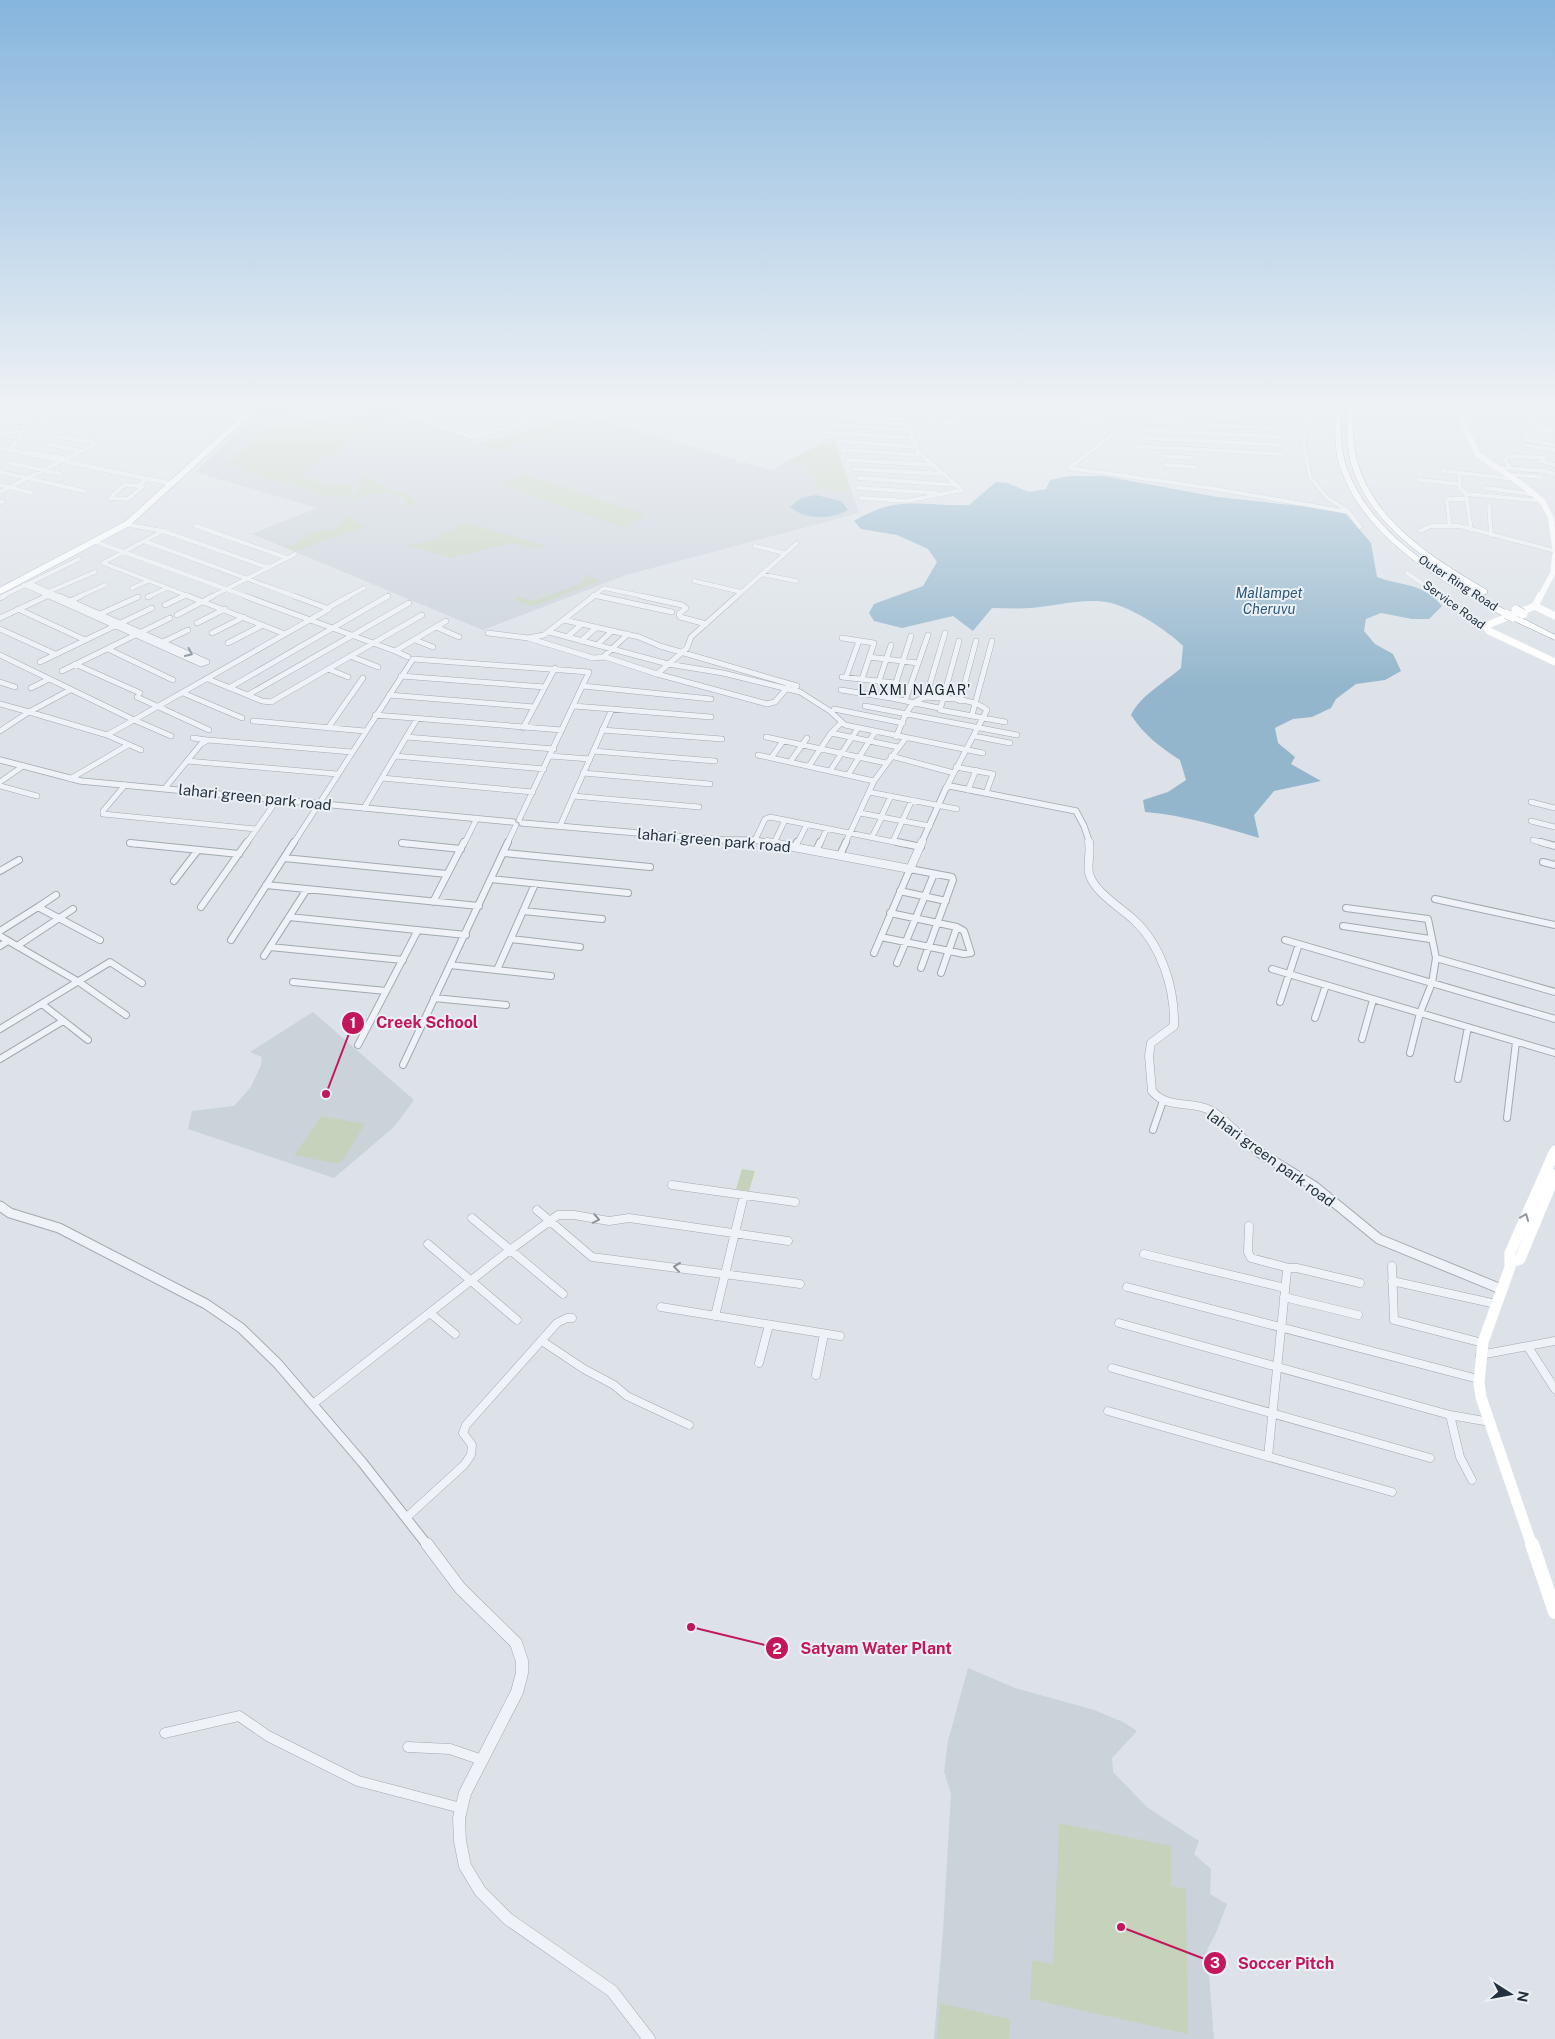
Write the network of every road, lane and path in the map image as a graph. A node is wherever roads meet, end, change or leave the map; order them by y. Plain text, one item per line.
1 (111, 497) edge
2 (130, 497) edge
3 (153, 497) edge
4 (155, 497) edge
5 (925, 497) edge
6 (1263, 497) edge
7 (1328, 497) edge
8 (1359, 497) edge
9 (1371, 497) edge
10 (1466, 497) edge
11 (1467, 497) edge
12 (1488, 497) edge
13 (1538, 497) edge
14 (861, 498) dead end
15 (1542, 501) junction
16 (1489, 506) dead end
17 (1349, 512) junction
18 (1554, 518) edge
19 (125, 524) junction
20 (196, 526) dead end
21 (1450, 526) junction
22 (1360, 527) dead end
23 (1471, 530) junction
24 (1420, 531) dead end
25 (163, 532) junction
26 (1491, 535) junction
27 (144, 541) junction
28 (96, 542) junction
29 (797, 542) dead end
30 (755, 546) dead end
31 (1555, 551) edge
32 (122, 553) junction
33 (785, 553) junction
34 (295, 554) dead end
35 (79, 559) dead end
36 (286, 559) junction
37 (103, 564) junction
38 (98, 566) dead end
39 (269, 568) junction
40 (95, 572) dead end
41 (1407, 573) dead end
42 (761, 574) junction
43 (249, 578) junction
44 (148, 581) junction
45 (694, 581) dead end
46 (796, 582) dead end
47 (24, 583) junction
48 (105, 585) dead end
49 (132, 588) dead end
50 (167, 588) junction
51 (364, 588) dead end
52 (0, 589) edge
53 (226, 590) junction
54 (741, 592) junction
55 (48, 594) junction
56 (187, 595) junction
57 (593, 595) junction
58 (388, 596) dead end
59 (138, 597) dead end
60 (148, 597) dead end
61 (0, 598) edge
62 (71, 601) junction
63 (204, 601) junction
64 (409, 603) dead end
65 (65, 604) junction
66 (165, 605) dead end
67 (1535, 606) junction
68 (152, 608) dead end
69 (328, 608) junction
70 (18, 609) junction
71 (225, 609) junction
72 (672, 612) dead end
73 (100, 614) junction
74 (1514, 614) junction
75 (177, 615) dead end
76 (422, 615) dead end
77 (1555, 616) edge
78 (94, 617) junction
79 (244, 617) junction
80 (0, 618) edge
81 (170, 618) dead end
82 (310, 620) junction
83 (446, 620) dead end
84 (564, 620) junction
85 (197, 623) dead end
86 (116, 624) junction
87 (582, 624) junction
88 (706, 624) junction
89 (263, 625) junction
90 (436, 627) junction
91 (597, 627) junction
92 (331, 628) junction
93 (1486, 628) junction
94 (0, 630) edge
95 (188, 630) dead end
96 (1555, 630) edge
97 (612, 631) junction
98 (140, 632) junction
99 (549, 632) junction
100 (212, 633) dead end
101 (488, 633) dead end
102 (945, 633) dead end
103 (285, 634) junction
104 (628, 634) junction
105 (134, 635) junction
106 (928, 635) dead end
107 (352, 636) junction
108 (911, 636) dead end
109 (459, 637) dead end
110 (567, 637) junction
111 (528, 638) junction
112 (842, 638) dead end
113 (1555, 638) edge
114 (85, 640) junction
115 (415, 640) junction
116 (582, 641) junction
117 (859, 641) junction
118 (959, 641) dead end
119 (976, 641) dead end
120 (992, 641) dead end
121 (164, 642) junction
122 (228, 643) dead end
123 (372, 644) junction
124 (158, 645) junction
125 (597, 645) junction
126 (891, 646) dead end
127 (433, 647) dead end
128 (108, 649) junction
129 (612, 649) junction
130 (395, 651) junction
131 (682, 652) junction
132 (55, 654) junction
133 (0, 655) edge
134 (350, 656) junction
135 (638, 656) junction
136 (408, 657) dead end
137 (603, 657) junction
138 (869, 657) junction
139 (887, 659) junction
140 (902, 661) junction
141 (40, 662) dead end
142 (1555, 662) edge
143 (918, 663) junction
144 (75, 664) junction
145 (627, 664) junction
146 (668, 664) junction
147 (592, 665) dead end
148 (378, 666) dead end
149 (555, 668) junction
150 (328, 669) junction
151 (62, 671) dead end
152 (589, 672) junction
153 (657, 674) junction
154 (401, 676) junction
155 (348, 677) dead end
156 (363, 678) dead end
157 (50, 679) junction
158 (208, 679) junction
159 (862, 679) junction
160 (173, 680) dead end
161 (879, 681) junction
162 (0, 682) edge
163 (895, 683) junction
164 (583, 686) junction
165 (15, 687) dead end
166 (545, 687) junction
167 (32, 688) dead end
168 (229, 688) junction
169 (787, 688) junction
170 (70, 690) junction
171 (793, 690) junction
172 (841, 690) dead end
173 (182, 693) junction
174 (248, 695) junction
175 (389, 695) junction
176 (926, 697) junction
177 (891, 698) junction
178 (711, 699) dead end
179 (942, 699) junction
180 (905, 701) junction
181 (960, 701) junction
182 (912, 702) junction
183 (976, 703) junction
184 (0, 704) edge
185 (534, 706) junction
186 (574, 706) junction
187 (865, 706) dead end
188 (158, 707) junction
189 (939, 708) junction
190 (612, 709) junction
191 (834, 710) dead end
192 (29, 712) junction
193 (908, 714) junction
194 (376, 715) junction
195 (972, 715) junction
196 (711, 717) dead end
197 (242, 718) dead end
198 (984, 718) junction
199 (417, 719) junction
200 (134, 720) junction
201 (253, 721) dead end
202 (1006, 722) dead end
203 (840, 723) junction
204 (903, 723) junction
205 (979, 727) junction
206 (328, 728) junction
207 (523, 728) junction
208 (858, 728) junction
209 (209, 730) dead end
210 (562, 730) junction
211 (602, 730) junction
212 (0, 731) edge
213 (366, 731) junction
214 (875, 732) junction
215 (831, 733) junction
216 (107, 735) junction
217 (1017, 735) dead end
218 (172, 736) dead end
219 (974, 736) junction
220 (406, 737) junction
221 (766, 737) dead end
222 (851, 737) junction
223 (896, 737) junction
224 (193, 738) dead end
225 (807, 738) dead end
226 (905, 738) junction
227 (722, 739) dead end
228 (208, 740) junction
229 (783, 741) junction
230 (869, 741) junction
231 (1010, 743) dead end
232 (128, 745) junction
233 (802, 745) junction
234 (898, 747) junction
235 (554, 749) junction
236 (820, 749) junction
237 (141, 750) dead end
238 (966, 750) junction
239 (593, 751) junction
240 (352, 752) junction
241 (983, 753) dead end
242 (841, 754) junction
243 (758, 755) dead end
244 (395, 756) junction
245 (550, 756) junction
246 (891, 756) junction
247 (859, 757) junction
248 (590, 758) junction
249 (771, 758) junction
250 (0, 760) edge
251 (187, 761) junction
252 (715, 761) dead end
253 (790, 762) junction
254 (886, 763) junction
255 (22, 766) junction
256 (809, 766) junction
257 (956, 767) junction
258 (544, 769) junction
259 (976, 770) junction
260 (830, 771) junction
261 (583, 773) junction
262 (954, 773) junction
263 (338, 774) junction
264 (848, 775) junction
265 (382, 778) junction
266 (70, 779) junction
267 (874, 781) junction
268 (0, 782) edge
269 (710, 784) dead end
270 (125, 785) junction
271 (0, 786) edge
272 (165, 788) junction
273 (946, 788) junction
274 (968, 790) junction
275 (533, 792) junction
276 (868, 792) junction
277 (986, 793) junction
278 (37, 796) dead end
279 (573, 796) junction
280 (891, 796) junction
281 (277, 800) junction
282 (912, 800) junction
283 (1531, 802) dead end
284 (319, 803) junction
285 (940, 806) junction
286 (699, 807) dead end
287 (364, 808) junction
288 (1555, 808) edge
289 (957, 809) dead end
290 (860, 813) junction
291 (882, 817) junction
292 (477, 818) junction
293 (785, 820) junction
294 (902, 821) junction
295 (1531, 821) dead end
296 (518, 822) junction
297 (807, 824) junction
298 (560, 826) junction
299 (930, 826) junction
300 (1555, 827) edge
301 (827, 828) junction
302 (256, 829) junction
303 (851, 833) junction
304 (872, 837) junction
305 (755, 840) junction
306 (1533, 840) dead end
307 (893, 841) junction
308 (130, 843) dead end
309 (402, 843) dead end
310 (774, 843) junction
311 (1555, 846) edge
312 (795, 847) junction
313 (921, 847) junction
314 (461, 849) junction
315 (198, 850) junction
316 (816, 851) junction
317 (504, 853) junction
318 (239, 854) junction
319 (840, 856) junction
320 (284, 858) junction
321 (19, 860) dead end
322 (1543, 862) dead end
323 (1555, 865) edge
324 (650, 867) dead end
325 (910, 869) junction
326 (0, 871) edge
327 (447, 874) junction
328 (934, 874) junction
329 (491, 879) junction
330 (174, 881) dead end
331 (535, 884) junction
332 (266, 885) junction
333 (307, 889) junction
334 (900, 891) junction
335 (628, 892) dead end
336 (56, 895) dead end
337 (924, 896) junction
338 (1435, 899) dead end
339 (946, 901) junction
340 (432, 902) junction
341 (479, 906) junction
342 (38, 907) junction
343 (201, 907) dead end
344 (1346, 908) dead end
345 (73, 909) dead end
346 (523, 911) junction
347 (890, 913) junction
348 (289, 917) junction
349 (59, 918) junction
350 (915, 918) junction
351 (602, 919) dead end
352 (937, 923) junction
353 (1555, 925) edge
354 (1343, 926) dead end
355 (957, 927) junction
356 (418, 930) junction
357 (0, 931) edge
358 (466, 935) junction
359 (0, 936) edge
360 (881, 937) junction
361 (511, 939) junction
362 (1430, 939) junction
363 (100, 940) dead end
364 (231, 940) dead end
365 (1285, 940) dead end
366 (8, 941) junction
367 (905, 942) junction
368 (1299, 944) junction
369 (0, 946) edge
370 (16, 946) junction
371 (929, 946) junction
372 (270, 947) junction
373 (580, 947) dead end
374 (949, 951) junction
375 (874, 953) dead end
376 (264, 956) dead end
377 (1436, 958) junction
378 (403, 960) junction
379 (896, 963) dead end
380 (450, 965) junction
381 (921, 968) dead end
382 (1272, 969) dead end
383 (497, 970) junction
384 (941, 973) dead end
385 (1290, 974) junction
386 (551, 976) dead end
387 (79, 982) junction
388 (293, 982) dead end
389 (142, 983) dead end
390 (1432, 983) junction
391 (1326, 985) junction
392 (386, 991) junction
393 (1555, 992) edge
394 (434, 998) junction
395 (1373, 1000) junction
396 (1280, 1002) dead end
397 (42, 1004) junction
398 (506, 1006) dead end
399 (1420, 1013) junction
400 (126, 1015) dead end
401 (1315, 1018) dead end
402 (1555, 1019) edge
403 (63, 1021) junction
404 (1468, 1027) junction
405 (0, 1029) edge
406 (1362, 1039) dead end
407 (88, 1040) dead end
408 (1516, 1042) junction
409 (358, 1046) dead end
410 (1410, 1053) dead end
411 (1555, 1053) edge
412 (0, 1059) edge
413 (402, 1065) dead end
414 (1458, 1080) dead end
415 (1162, 1101) junction
416 (1507, 1118) dead end
417 (1153, 1130) dead end
418 (1555, 1150) edge
419 (1555, 1175) edge
420 (672, 1185) dead end
421 (744, 1195) junction
422 (795, 1202) dead end
423 (0, 1206) edge
424 (538, 1210) dead end
425 (472, 1218) dead end
426 (549, 1220) junction
427 (1249, 1226) dead end
428 (734, 1234) junction
429 (788, 1241) dead end
430 (428, 1244) dead end
431 (510, 1250) junction
432 (1144, 1254) dead end
433 (1512, 1262) junction
434 (1392, 1266) dead end
435 (1289, 1268) junction
436 (725, 1273) junction
437 (472, 1280) junction
438 (1392, 1281) junction
439 (1360, 1283) dead end
440 (800, 1284) dead end
441 (1127, 1287) dead end
442 (1501, 1288) junction
443 (1285, 1292) junction
444 (563, 1294) dead end
445 (1496, 1304) junction
446 (662, 1307) dead end
447 (430, 1313) junction
448 (1358, 1315) dead end
449 (715, 1316) junction
450 (572, 1318) dead end
451 (517, 1320) dead end
452 (1119, 1323) dead end
453 (769, 1325) junction
454 (1281, 1327) junction
455 (455, 1334) dead end
456 (824, 1334) junction
457 (840, 1336) dead end
458 (542, 1341) junction
459 (1555, 1341) edge
460 (1483, 1343) junction
461 (1528, 1346) junction
462 (1479, 1355) junction
463 (759, 1363) dead end
464 (1278, 1367) junction
465 (1112, 1368) dead end
466 (816, 1375) dead end
467 (1478, 1379) junction
468 (1555, 1389) edge
469 (313, 1404) junction
470 (1108, 1410) dead end
471 (1273, 1414) junction
472 (1450, 1415) junction
473 (1490, 1422) junction
474 (689, 1425) dead end
475 (1268, 1456) junction
476 (1430, 1458) dead end
477 (1472, 1480) dead end
478 (1392, 1492) dead end
479 (407, 1517) junction
480 (1555, 1612) edge
481 (165, 1733) dead end
482 (408, 1747) dead end
483 (482, 1760) junction
484 (461, 1808) junction
485 (649, 2039) edge

1 - 2 street
3 - 19 main road
4 - 19 main road
5 - 14 street
6 - 17 street
7 - 17 street
8 - 74 highway, Outer Ring Road
9 - 74 highway, Outer Ring Road
10 - 21 street
11 - 23 street
12 - 15 street
13 - 15 main road
15 - 18 main road
16 - 26 street
17 - 22 street
18 - 31 main road
19 - 25 street
19 - 28 main road
19 - 52 main road
20 - 36 street
21 - 23 street
21 - 24 street
23 - 26 street
25 - 27 street
25 - 39 street
26 - 31 street
27 - 32 street
27 - 43 street
28 - 32 street
28 - 47 main road
29 - 33 street
30 - 33 street
31 - 67 main road
32 - 37 street
32 - 53 street
33 - 42 street
34 - 36 street
35 - 47 street
36 - 39 street
37 - 38 street
37 - 44 street
39 - 43 street
40 - 55 street
41 - 93 street, Service Road
42 - 46 street
42 - 54 street
43 - 53 street
43 - 69 street
44 - 49 street
44 - 50 street
45 - 54 street
47 - 52 main road
47 - 55 street
47 - 61 street
48 - 62 street
50 - 56 street
50 - 60 street
51 - 69 street
53 - 63 street
53 - 82 street
54 - 88 street
55 - 62 street
55 - 65 street
55 - 70 street
56 - 63 street
56 - 66 street
57 - 72 street
57 - 84 street
57 - 88 street
58 - 92 street
59 - 73 street
62 - 65 street
62 - 73 street
63 - 71 street
63 - 75 street
64 - 107 street
65 - 78 street
67 - 77 main road
67 - 93 main road
68 - 86 street
69 - 82 street
70 - 80 street
70 - 114 street
71 - 79 street
71 - 85 street
73 - 78 street
73 - 86 street
74 - 96 highway, Outer Ring Road
74 - 113 highway, Outer Ring Road
76 - 123 street
78 - 86 street
79 - 89 street
79 - 100 street
81 - 98 street
82 - 92 street
82 - 103 street
83 - 90 street
84 - 87 street
84 - 99 street
86 - 98 street
86 - 105 street
86 - 114 street
87 - 91 street
87 - 110 street
88 - 131 street
89 - 103 street
89 - 122 street
90 - 109 street
90 - 115 street
91 - 97 street
91 - 116 street
92 - 107 street
92 - 168 street
93 - 142 main road, Service Road
94 - 132 street
95 - 121 street
97 - 104 street
97 - 125 street
98 - 105 street
98 - 121 street
99 - 110 street
99 - 111 street
101 - 111 street
102 - 176 street
103 - 158 street
104 - 129 street
104 - 131 street
105 - 124 street
105 - 128 street
106 - 143 street
107 - 123 street
107 - 174 street
108 - 140 street
110 - 116 street
111 - 137 street
112 - 117 street
114 - 132 street
115 - 127 street
115 - 130 street
116 - 125 street
117 - 138 street
117 - 159 street
118 - 179 street
119 - 181 street
120 - 183 street
121 - 124 street
121 -> 124 street
123 - 130 street
123 - 134 street
125 - 129 street
126 - 139 street
128 - 144 street
128 - 160 street
129 - 135 street
129 - 137 street
130 - 136 street
131 - 146 street
131 - 171 street
132 - 141 street
133 - 157 street
134 - 148 street
134 - 150 street
135 - 145 street
135 - 146 street
137 - 145 street
138 - 139 street
138 - 159 street
139 - 140 street
139 - 161 street
140 - 143 street
140 - 163 street
143 - 180 street
144 - 151 street
144 - 188 street
145 - 153 street
146 - 153 street
146 - 169 street
147 - 152 street
149 - 152 street
149 - 154 street
149 - 166 street
150 - 155 street
150 - 174 street
152 - 164 street
153 - 169 street
154 - 166 street
154 - 175 street
156 - 206 street
157 - 167 street
157 - 170 street
158 - 168 street
158 - 173 street
159 - 161 street
161 - 163 street
162 - 165 street
163 - 177 street
164 - 178 street
164 - 186 street
166 - 185 street
168 - 174 street
169 - 171 street
170 - 192 street
170 - 200 street
171 - 203 street
172 - 177 street
173 - 188 street
173 - 197 street
175 - 185 street
175 - 194 street
176 - 179 street
176 - 182 street
177 - 180 street
179 - 181 street
179 - 189 street
180 - 182 street
181 - 183 street
182 - 189 street
182 - 193 street
183 - 195 street
183 - 198 street
184 - 192 street
185 - 207 street
186 - 190 street
186 - 210 street
187 - 193 street
188 - 200 street
188 - 209 street
189 - 195 street
190 - 196 street
190 - 211 street
191 - 204 street
192 - 212 street
192 - 216 street
193 - 204 street
193 - 205 street
194 - 199 street
194 - 213 street
195 - 198 street
198 - 202 street
198 - 205 street
199 - 207 street
199 - 220 street
200 - 216 street
200 - 218 street
201 - 206 street
203 - 208 street
203 - 215 street
204 - 223 street
205 - 217 street
205 - 219 street
206 - 213 street
207 - 210 street
208 - 214 street
208 - 222 street
210 - 235 street
211 - 227 street
211 - 239 street
213 - 240 street
214 - 223 street
214 - 230 street
215 - 222 street
215 - 236 street
216 - 232 street
219 - 231 street
219 - 238 street
220 - 235 street
220 - 244 street
221 - 229 street
222 - 230 street
222 - 242 street
223 - 226 street
224 - 228 street
225 - 233 street
226 - 234 street
226 - 238 street
228 - 240 street
228 - 251 street
229 - 233 street
229 - 249 street
230 - 234 street
230 - 247 street
232 - 237 street
232 - 266 street
233 - 236 street
233 - 253 street
234 - 246 street
235 - 245 street
236 - 242 street
236 - 256 street
238 - 241 street
238 - 257 street
239 - 248 street
239 - 252 street
240 - 263 street
242 - 247 street
242 - 260 street
243 - 249 street
244 - 258 street
244 - 265 street
245 - 248 street
245 - 258 street
246 - 254 street
246 - 262 street
247 - 254 street
247 - 264 street
248 - 261 street
249 - 253 street
250 - 255 street, lahari green park road
251 - 263 street
251 - 272 street
253 - 256 street
254 - 267 street
255 - 266 street, lahari green park road
255 - 268 street
256 - 260 street
257 - 259 street
257 - 262 street
258 - 275 street
259 - 274 street
259 - 277 street
260 - 264 street
261 - 269 street
261 - 279 street
262 - 273 street
263 - 284 street
264 - 267 street
265 - 275 street
265 - 287 street
266 - 270 street, lahari green park road
267 - 276 street
270 - 272 street, lahari green park road
270 - 302 street
271 - 278 street
272 - 281 street, lahari green park road
273 - 274 street
273 - 285 street
274 - 277 street
275 - 296 street
276 - 280 street
276 - 290 street
277 - 415 street
279 - 286 street
279 - 298 street
280 - 282 street
280 - 291 street
281 - 284 street, lahari green park road
281 - 302 street
282 - 285 street
282 - 294 street
283 - 288 street
284 - 287 street, lahari green park road
284 - 320 street
285 - 289 street
285 - 299 street
287 - 292 street, lahari green park road
290 - 291 street
290 - 303 street
291 - 294 street
291 - 304 street
292 - 296 street, lahari green park road
292 - 314 street
293 - 297 street
293 - 305 street
293 - 310 street
294 - 299 street
294 - 307 street
295 - 300 street
296 - 298 street, lahari green park road
296 - 317 street
297 - 301 street
297 - 312 street
298 - 305 street, lahari green park road
299 - 313 street
301 - 303 street
301 - 316 street
302 - 318 street
303 - 304 street
303 - 319 street
304 - 307 street
305 - 310 street, lahari green park road
306 - 311 street
307 - 313 street
308 - 315 street
309 - 314 street
310 - 312 street, lahari green park road
312 - 316 street, lahari green park road
313 - 325 street
314 - 327 street
315 - 318 street
315 - 330 street
316 - 319 street, lahari green park road
317 - 324 street
317 - 329 street
318 - 343 street
319 - 325 street, lahari green park road
320 - 327 street
320 - 332 street
321 - 326 street
322 - 323 street
325 - 328 street
325 - 334 street
327 - 340 street
328 - 337 street
328 - 339 street
329 - 331 street
329 - 341 street
331 - 335 street
331 - 346 street
332 - 333 street
332 - 364 street
333 - 340 street
333 - 348 street
334 - 337 street
334 - 347 street
336 - 342 street
337 - 339 street
337 - 350 street
338 - 353 street
339 - 352 street
340 - 341 street
341 - 358 street
342 - 349 street
342 - 357 street
344 - 362 street
345 - 349 street
346 - 351 street
346 - 361 street
347 - 350 street
347 - 360 street
348 - 356 street
348 - 372 street
349 - 363 street
349 - 370 street
350 - 352 street
350 - 367 street
352 - 355 street
352 - 371 street
354 - 362 street
355 - 374 street
355 - 374 street
356 - 358 street
356 - 378 street
358 - 380 street
359 - 366 street
360 - 367 street
360 - 375 street
361 - 373 street
361 - 383 street
362 - 377 street
365 - 368 street
366 - 369 street
366 - 370 street
367 - 371 street
367 - 379 street
368 - 385 street
368 - 390 street
370 - 387 street
371 - 374 street
371 - 381 street
372 - 376 street
372 - 378 street
374 - 384 street
377 - 390 street
377 - 393 street
378 - 392 street
380 - 383 street
380 - 394 street
382 - 385 street
383 - 386 street
385 - 391 street
385 - 396 street
387 - 389 street
387 - 397 street
387 - 400 street
388 - 392 street
390 - 399 street
390 - 402 street
391 - 395 street
391 - 401 street
392 - 409 street
394 - 398 street
394 - 413 street
395 - 399 street
395 - 406 street
397 - 403 street
397 - 405 street
399 - 404 street
399 - 410 street
403 - 407 street
403 - 412 street
404 - 408 street
404 - 414 street
408 - 411 street
408 - 416 street
415 - 417 street
415 - 442 street, lahari green park road
433 -> 418 main road
419 - 433 main road
420 - 421 street
421 - 422 street
421 - 428 street
423 - 469 street
424 - 426 street
425 - 431 street
426 -> 428 street
426 - 431 street
436 -> 426 street
427 - 435 street
428 - 429 street
428 - 436 street
430 - 437 street
431 - 437 street
431 - 444 street
432 - 443 street
433 - 442 main road
434 - 438 street
435 - 439 street
435 - 443 street
436 - 440 street
436 - 449 street
437 - 447 street
437 - 451 street
438 - 445 street
438 - 460 street
441 - 454 street
442 - 445 main road
443 - 448 street
443 - 454 street
445 - 460 main road
446 - 449 street
447 - 455 street
447 - 469 street
449 - 453 street
450 - 458 street
452 - 464 street
453 - 456 street
453 - 463 street
454 - 464 street
454 - 467 street
456 - 457 street
456 - 466 street
458 - 474 street
458 - 479 street
459 - 461 street
460 - 462 main road
461 - 462 street
461 - 468 street
462 - 467 main road
464 - 471 street
464 - 472 street
465 - 471 street
467 - 473 main road
469 - 479 street
470 - 475 street
471 - 475 street
471 - 476 street
472 - 473 street
472 - 477 street
473 - 480 main road
475 - 478 street
479 - 483 street
481 - 484 street
482 - 483 street
483 - 484 street
484 - 485 street

